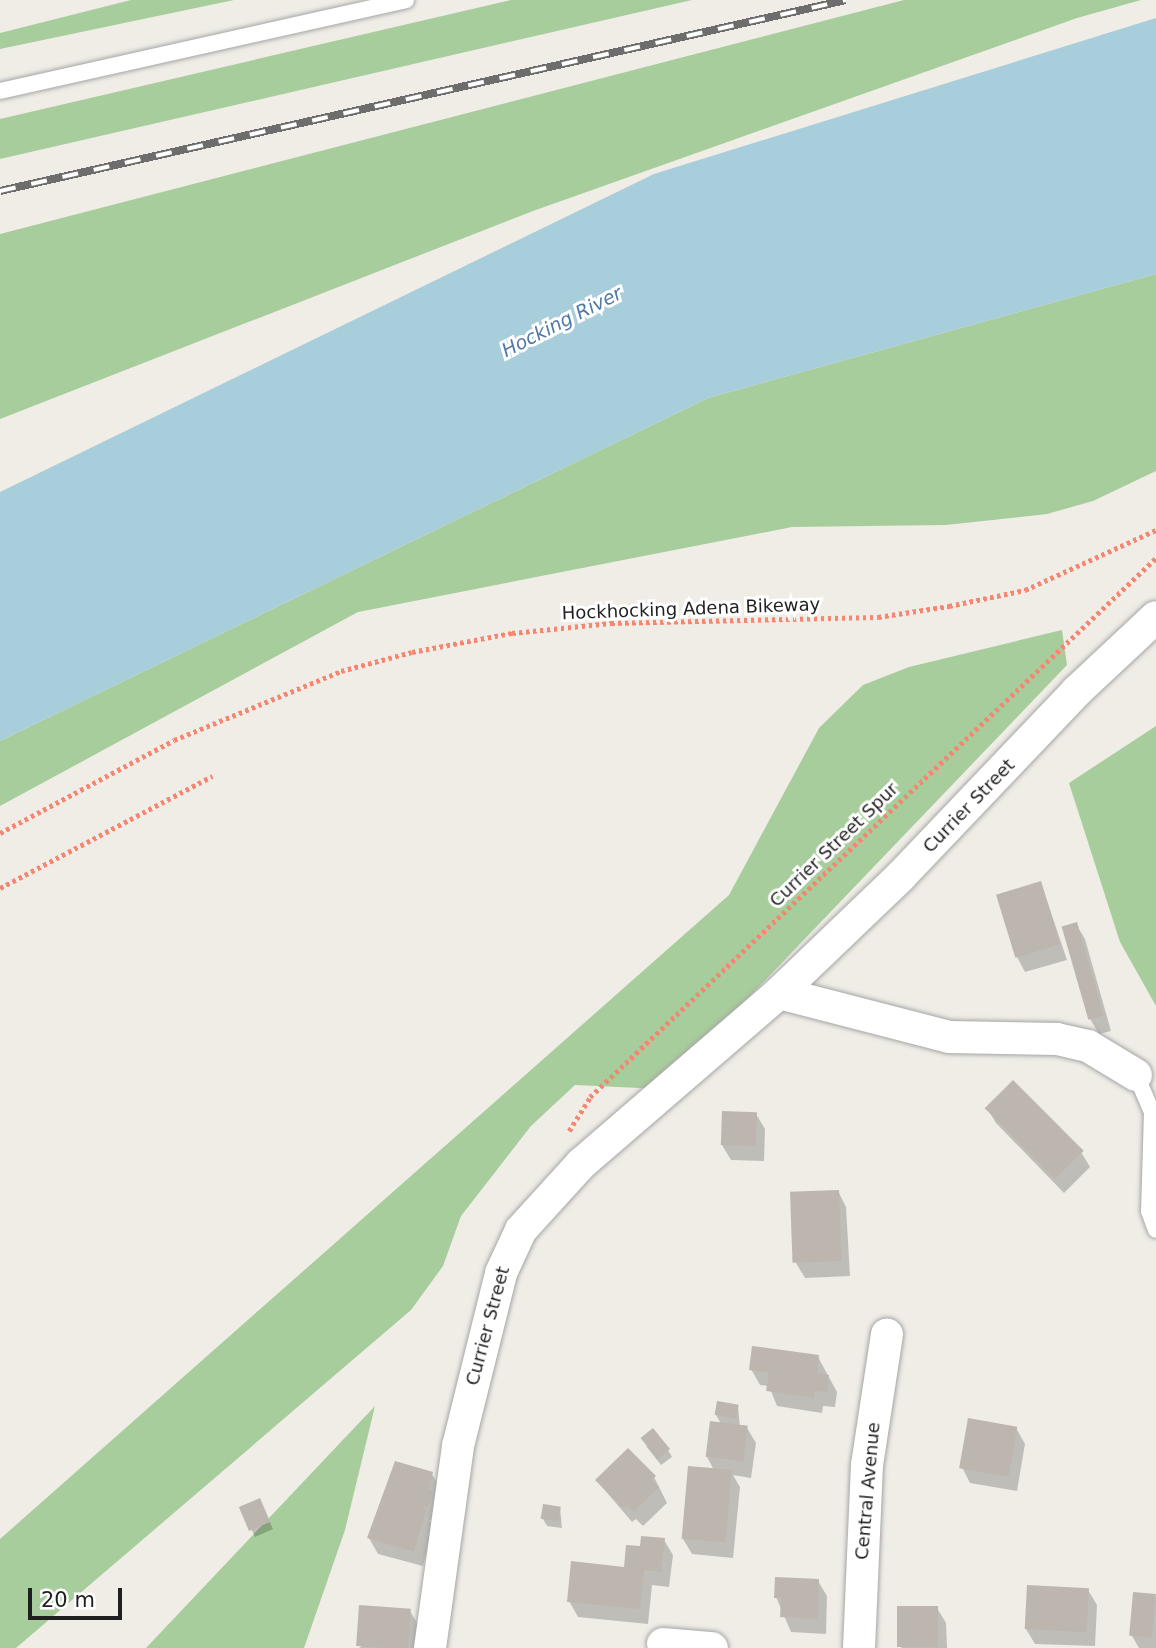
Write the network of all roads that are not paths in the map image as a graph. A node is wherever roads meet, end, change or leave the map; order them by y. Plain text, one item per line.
1 (406, 0) edge
2 (0, 90) edge
3 (1156, 617) edge
4 (779, 993) junction
5 (1136, 1075) joint
6 (1156, 1230) edge
7 (887, 1335) dead end
8 (663, 1646) edge
9 (430, 1648) edge
10 (712, 1648) edge
11 (859, 1648) edge

1 - 2 lane
3 - 4 street, Currier Street
4 - 5 street
4 - 9 street, Currier Street
5 - 6 lane
7 - 11 street, Central Avenue
8 - 10 street

